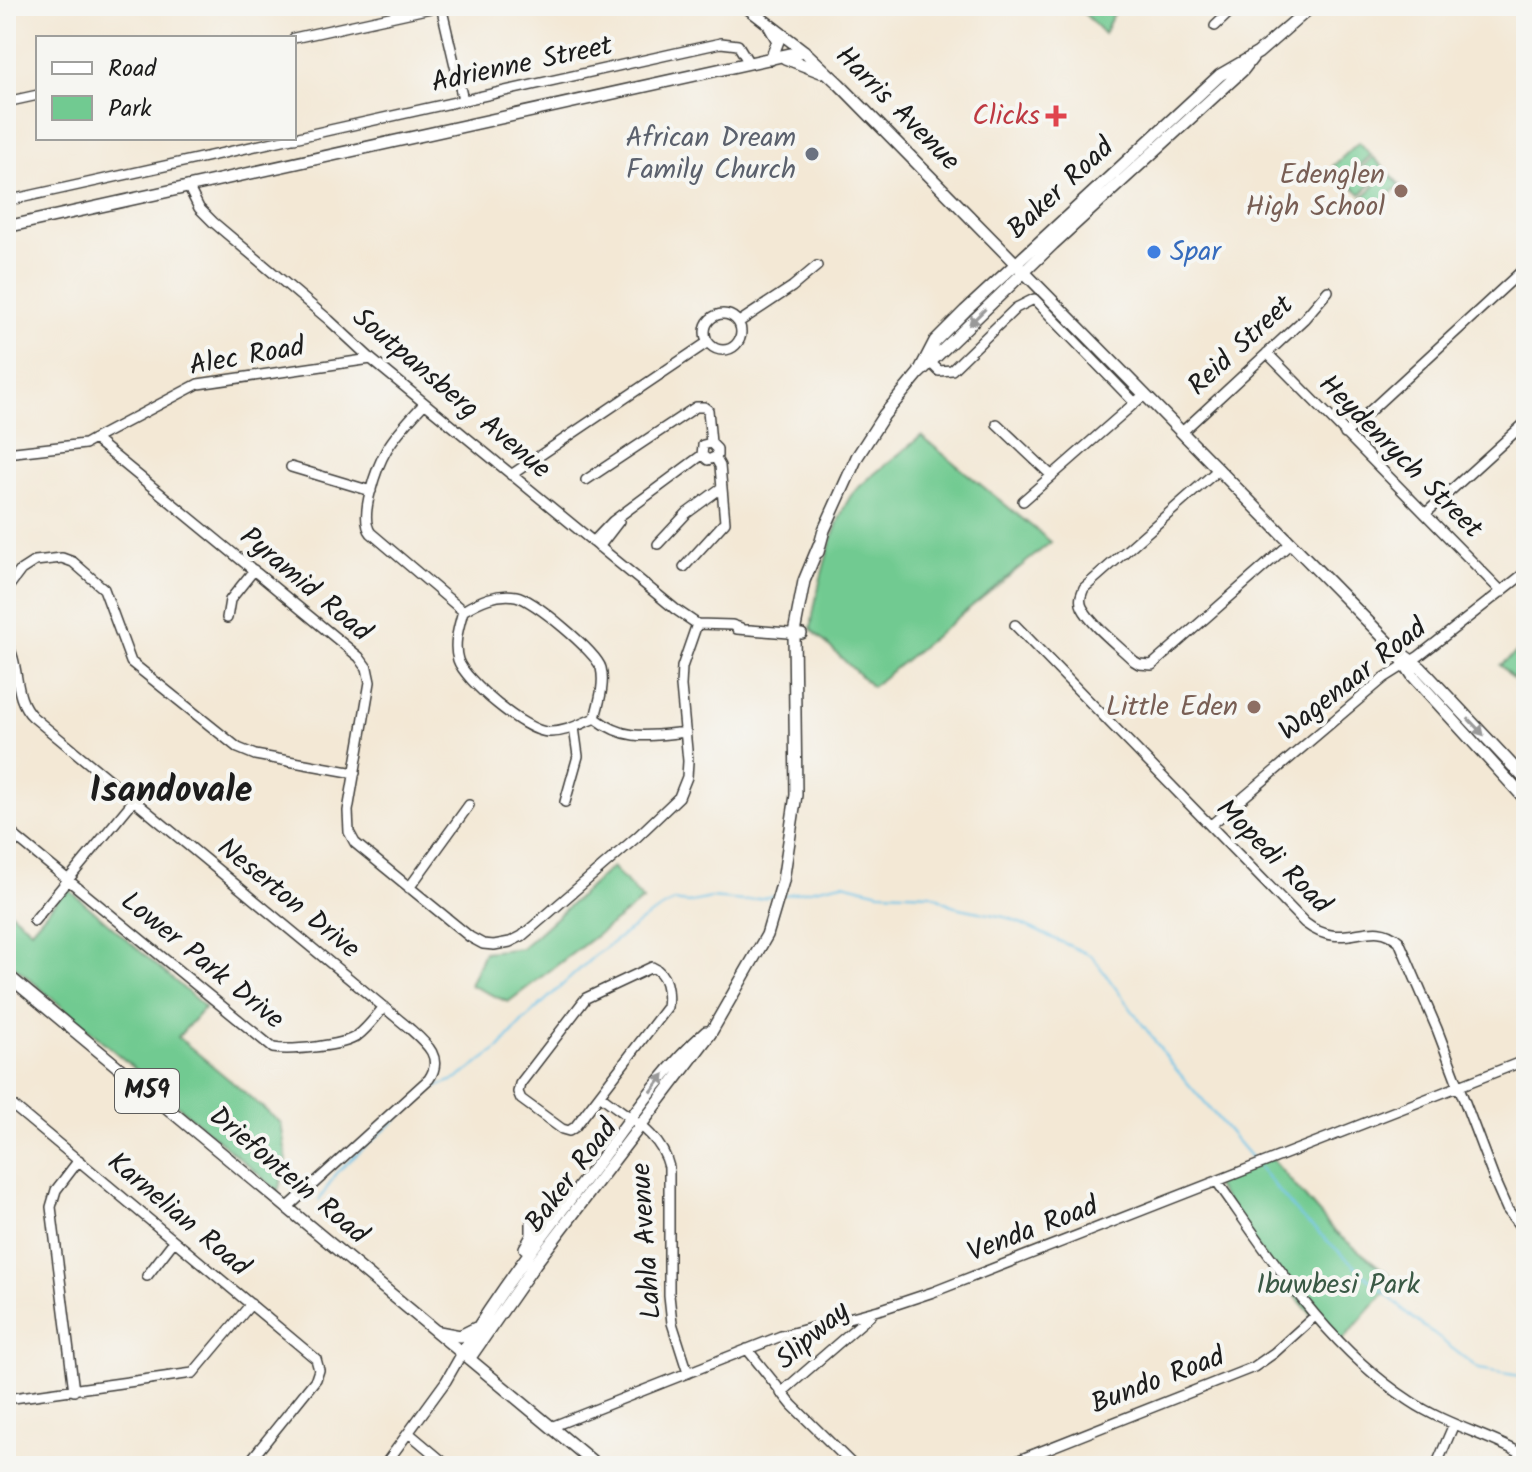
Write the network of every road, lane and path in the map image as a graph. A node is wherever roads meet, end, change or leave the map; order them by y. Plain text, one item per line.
1 (440, 6) edge
2 (745, 6) edge
3 (1236, 6) edge
4 (1312, 6) edge
5 (767, 23) junction
6 (1215, 26) dead end
7 (296, 38) edge
8 (804, 51) junction
9 (772, 58) junction
10 (749, 63) junction
11 (831, 76) junction
12 (36, 95) edge
13 (463, 100) junction
14 (6, 102) edge
15 (296, 137) edge
16 (284, 140) edge
17 (188, 186) junction
18 (6, 201) edge
19 (6, 227) edge
20 (817, 266) dead end
21 (1526, 267) edge
22 (1019, 268) junction
23 (1328, 291) dead end
24 (739, 322) junction
25 (708, 342) junction
26 (1267, 353) junction
27 (371, 359) junction
28 (931, 363) junction
29 (918, 374) junction
30 (1140, 399) junction
31 (424, 404) junction
32 (1526, 422) edge
33 (997, 424) dead end
34 (1182, 432) junction
35 (1345, 434) junction
36 (94, 439) junction
37 (711, 443) junction
38 (6, 453) edge
39 (702, 455) junction
40 (715, 457) junction
41 (291, 467) dead end
42 (1219, 469) junction
43 (511, 475) junction
44 (1051, 475) junction
45 (586, 480) dead end
46 (721, 488) junction
47 (371, 491) junction
48 (1023, 501) dead end
49 (1425, 514) junction
50 (1291, 543) junction
51 (658, 544) dead end
52 (596, 545) junction
53 (684, 567) dead end
54 (254, 570) junction
55 (1526, 572) edge
56 (6, 590) edge
57 (1502, 592) junction
58 (463, 611) junction
59 (227, 618) dead end
60 (697, 624) junction
61 (1015, 625) dead end
62 (798, 634) junction
63 (6, 642) edge
64 (1408, 663) junction
65 (595, 718) junction
66 (574, 727) junction
67 (686, 732) junction
68 (355, 773) junction
69 (1526, 780) edge
70 (1526, 798) edge
71 (134, 800) junction
72 (565, 802) dead end
73 (469, 805) dead end
74 (1211, 825) junction
75 (6, 829) edge
76 (68, 881) junction
77 (409, 888) junction
78 (34, 921) dead end
79 (6, 974) edge
80 (384, 1007) junction
81 (1526, 1060) edge
82 (1449, 1062) junction
83 (1473, 1081) junction
84 (1457, 1087) junction
85 (600, 1095) junction
86 (6, 1100) edge
87 (635, 1122) junction
88 (79, 1160) junction
89 (1218, 1183) junction
90 (287, 1208) junction
91 (532, 1220) dead end
92 (1526, 1234) edge
93 (174, 1241) junction
94 (147, 1276) dead end
95 (507, 1284) junction
96 (251, 1304) junction
97 (874, 1312) junction
98 (1315, 1316) junction
99 (477, 1328) junction
100 (439, 1332) junction
101 (747, 1349) junction
102 (465, 1356) junction
103 (688, 1373) junction
104 (74, 1391) junction
105 (781, 1393) junction
106 (6, 1399) edge
107 (1454, 1424) junction
108 (551, 1427) junction
109 (410, 1434) junction
110 (1526, 1456) edge
111 (246, 1466) edge
112 (384, 1466) edge
113 (448, 1466) edge
114 (598, 1466) edge
115 (854, 1466) edge
116 (1004, 1466) edge
117 (1436, 1466) edge

1 - 7 street
1 - 13 street
2 - 5 main road
3 - 6 street
4 - 22 main road, Baker Road
5 - 8 main road
5 - 9 main road
8 - 9 main road, Harris Avenue
8 - 11 main road, Harris Avenue
9 - 10 main road, Harris Avenue
9 - 11 main road
10 - 13 street, Adrienne Street
10 - 17 main road, Harris Avenue
11 - 22 main road, Harris Avenue
12 - 14 street
13 - 15 street, Adrienne Street
16 - 18 street, Adrienne Street
17 - 19 main road, Harris Avenue
17 - 27 street, Soutpansberg Avenue
20 - 24 street
21 - 35 street
22 -> 28 main road, Baker Road
22 - 29 main road, Baker Road
22 - 30 main road, Harris Avenue
23 - 26 street, Reid Street
24 - 25 street
24 - 25 street
25 - 43 street
26 - 34 street, Reid Street
26 - 35 street, Heydenrych Street
27 - 31 street, Soutpansberg Avenue
27 - 36 street, Alec Road
28 - 29 main road, Baker Road
28 - 30 street
29 - 62 main road, Baker Road
30 - 34 main road, Harris Avenue
30 - 44 street
31 - 43 street, Soutpansberg Avenue
31 - 47 street
32 - 49 street
33 - 44 street
34 - 42 main road, Harris Avenue
35 - 49 street, Heydenrych Street
36 - 38 street
36 - 54 street, Pyramid Road
37 - 39 street
37 - 40 street
37 - 45 street
39 - 40 street
39 - 52 street
40 - 46 street
41 - 47 street
42 - 50 main road, Harris Avenue
42 - 50 street
43 - 52 street, Soutpansberg Avenue
44 - 48 street
46 - 51 street
46 - 53 street
47 - 58 street
49 - 57 street, Heydenrych Street
50 - 64 main road, Harris Avenue
52 - 60 street, Soutpansberg Avenue
54 - 59 street
54 - 68 street, Pyramid Road
55 - 57 street, Wagenaar Road
56 - 68 street
57 - 64 street, Wagenaar Road
58 - 65 street
58 - 66 street
60 - 62 street
60 - 67 street, Pyramid Road
61 - 74 street, Mopedi Road
62 - 87 main road, Baker Road
63 - 71 street, Neserton Drive
64 -> 69 main road, Harris Avenue
64 - 70 main road, Harris Avenue
64 - 74 street, Wagenaar Road
65 - 66 street
65 - 67 street
66 - 72 street
67 - 77 street, Pyramid Road
68 - 77 street, Pyramid Road
71 - 76 street
71 - 80 street, Neserton Drive
73 - 77 street
74 - 82 street, Mopedi Road
75 - 76 street, Lower Park Drive
76 - 78 street
76 - 80 street, Lower Park Drive
79 - 90 main road, Driefontein Road / M59
80 - 90 street, Neserton Drive
81 - 83 street, Venda Road
82 - 83 street
82 - 84 street, Mopedi Road
83 - 84 street, Venda Road
84 - 89 street, Venda Road
84 - 92 street, Mopedi Road
85 - 85 street
85 - 87 street, Baker Road
86 - 88 street, Karnelian Road
87 - 95 main road, Baker Road
87 - 102 main road, Baker Road
87 - 103 street, Lahla Avenue
88 - 93 street, Karnelian Road
88 - 104 street
89 - 97 street, Venda Road
89 - 98 street
90 - 100 main road, Driefontein Road / M59
91 - 95 main road
93 - 94 street
93 - 96 street, Karnelian Road
95 - 99 main road, Baker Road
96 - 104 street
96 - 111 street, Karnelian Road
97 - 101 street, Venda Road
97 - 105 street, Slipway
98 - 107 street
98 - 116 street, Bundo Road
99 - 100 main road
99 - 102 main road, Baker Road
100 - 102 main road, Driefontein Road / M59
101 - 103 street, Venda Road
101 - 105 street
102 - 108 main road, M59
102 - 109 street
103 - 108 street, Venda Road
104 - 106 street
105 - 115 street
107 - 110 street
107 - 117 street
108 - 114 main road, M59
109 - 112 street
109 - 113 street

